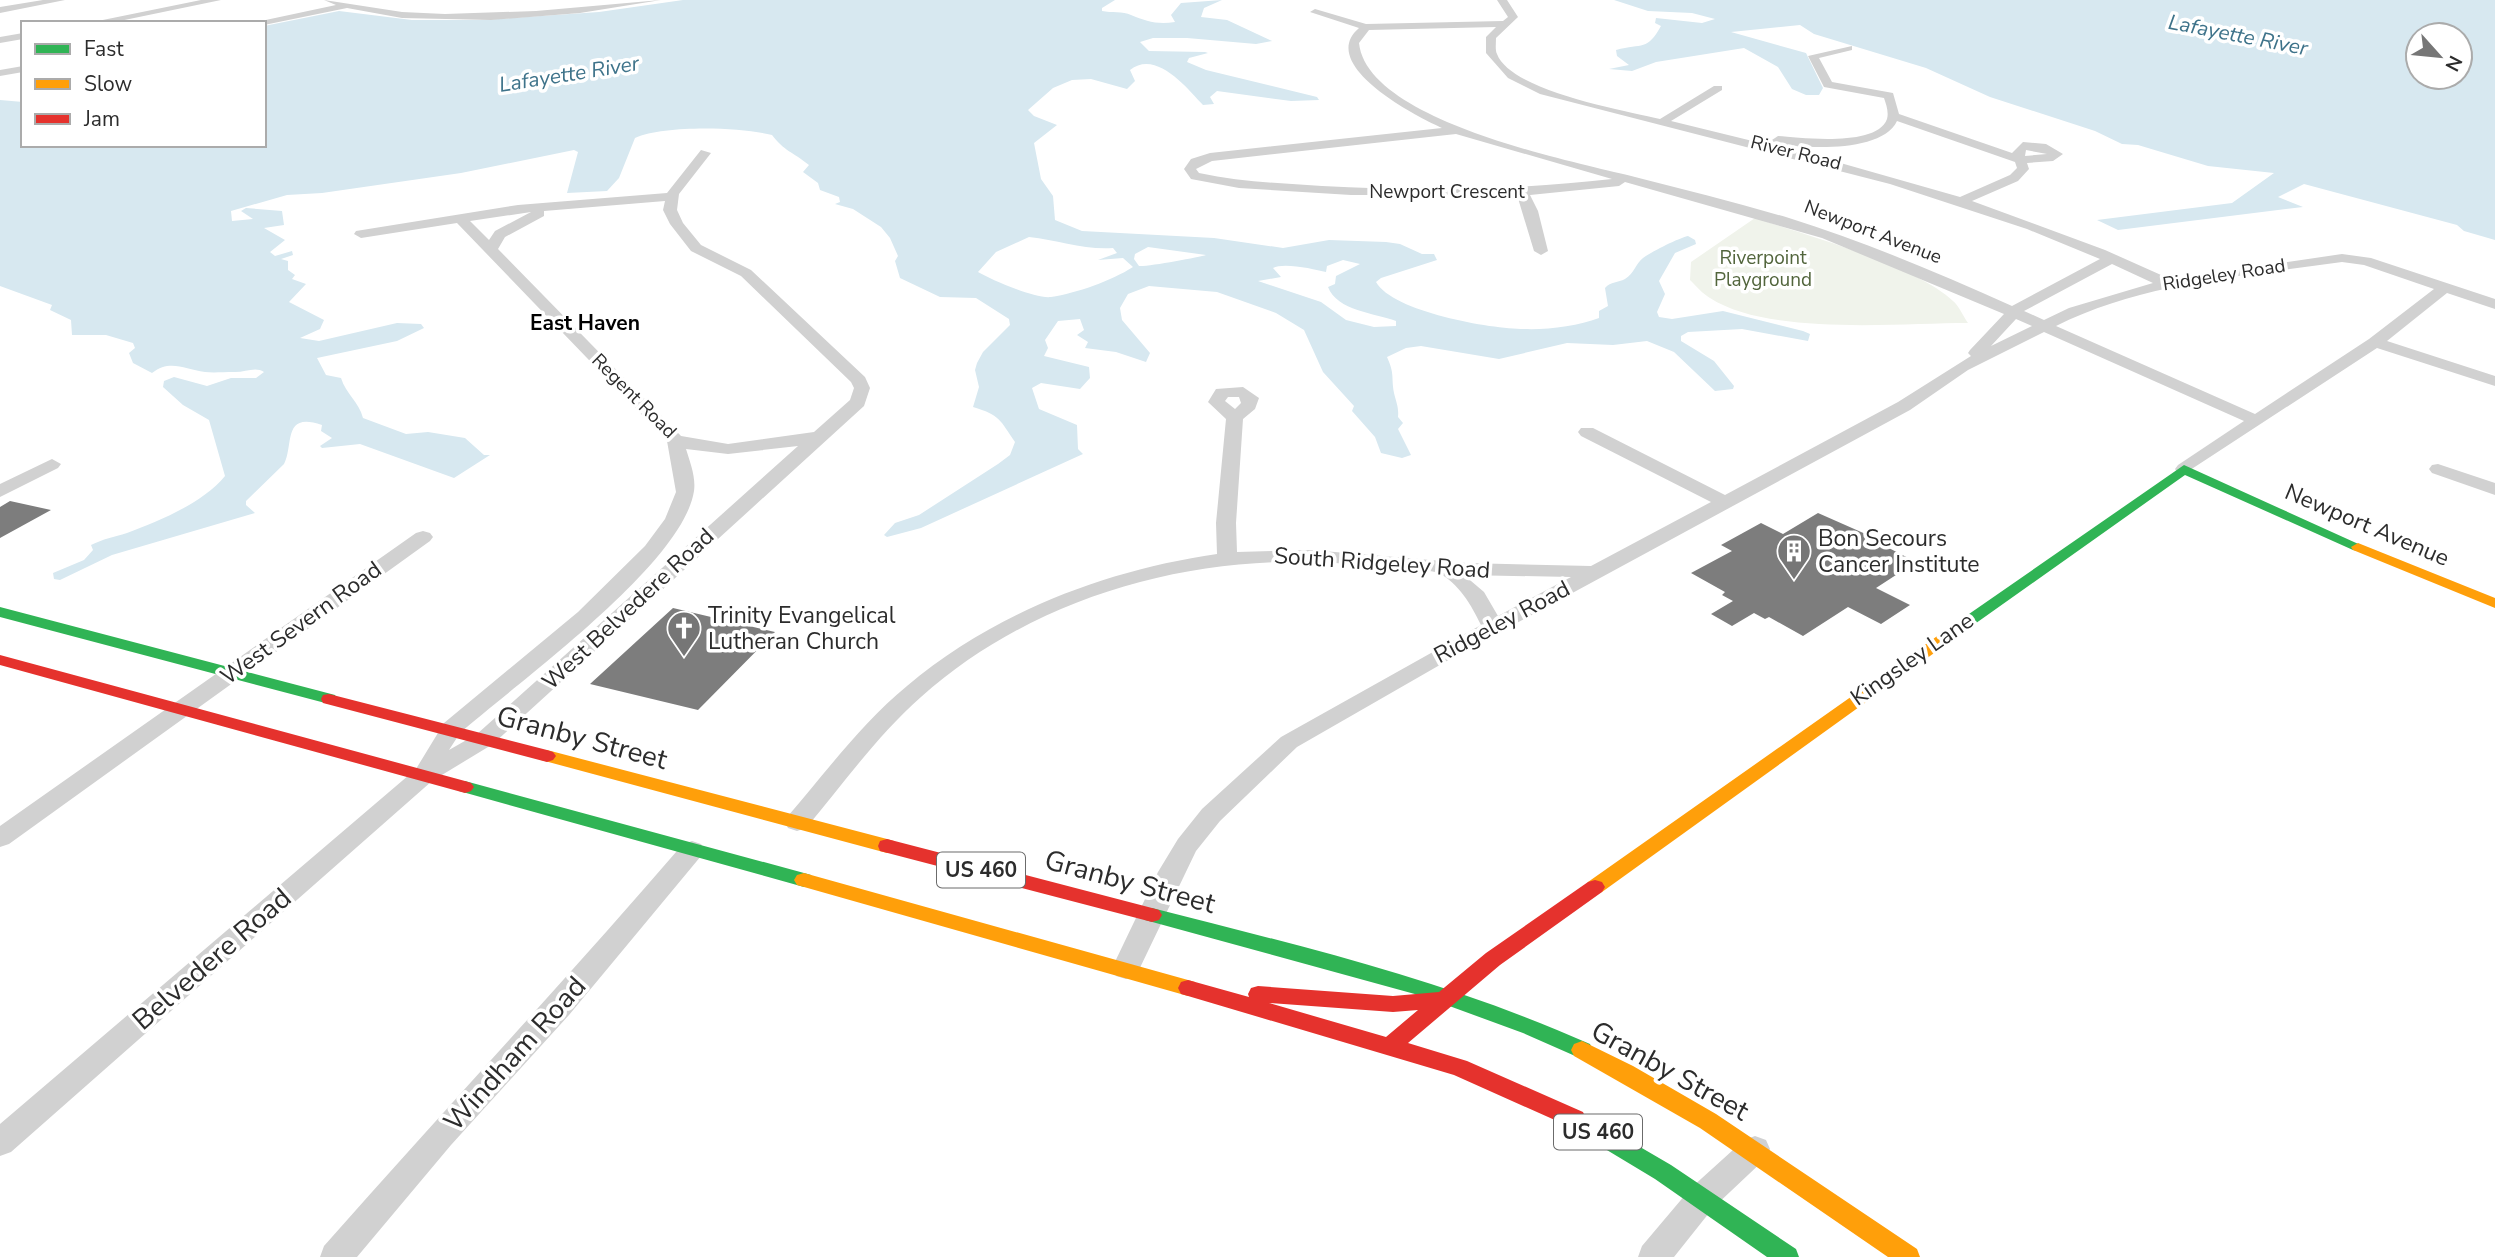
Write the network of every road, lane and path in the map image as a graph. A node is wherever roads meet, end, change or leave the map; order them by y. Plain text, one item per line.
1 (60, 0) edge
2 (216, 0) edge
3 (328, 0) edge
4 (373, 0) edge
5 (656, 0) edge
6 (1502, 0) edge
7 (343, 6) junction
8 (0, 10) edge
9 (1315, 12) dead end
10 (104, 21) edge
11 (266, 21) edge
12 (1504, 24) junction
13 (1366, 27) junction
14 (1454, 27) junction
15 (21, 36) edge
16 (1491, 37) junction
17 (0, 40) edge
18 (1848, 47) dead end
19 (1804, 48) dead end
20 (1814, 56) junction
21 (21, 69) edge
22 (0, 73) edge
23 (1718, 88) dead end
24 (1894, 116) junction
25 (1662, 122) junction
26 (1458, 130) junction
27 (1874, 135) junction
28 (1899, 135) dead end
29 (1912, 135) dead end
30 (1953, 137) junction
31 (1740, 139) junction
32 (1855, 142) junction
33 (1274, 150) junction
34 (705, 153) dead end
35 (1825, 161) junction
36 (1265, 174) junction
37 (1630, 180) junction
38 (1522, 192) junction
39 (672, 197) junction
40 (618, 201) junction
41 (1962, 201) junction
42 (575, 204) junction
43 (459, 217) junction
44 (673, 217) junction
45 (361, 234) dead end
46 (2057, 235) junction
47 (491, 249) junction
48 (1541, 251) dead end
49 (2112, 258) junction
50 (2083, 273) junction
51 (2168, 284) junction
52 (2444, 288) junction
53 (2495, 304) edge
54 (2017, 311) junction
55 (2045, 325) junction
56 (2375, 342) junction
57 (1962, 367) junction
58 (2495, 382) edge
59 (1235, 418) dead end
60 (2257, 421) junction
61 (1587, 432) dead end
62 (821, 435) junction
63 (675, 440) junction
64 (52, 464) dead end
65 (2183, 469) junction
66 (2438, 469) dead end
67 (2495, 489) edge
68 (0, 491) edge
69 (1725, 502) junction
70 (711, 532) junction
71 (666, 535) junction
72 (423, 537) dead end
73 (1227, 559) junction
74 (1444, 568) junction
75 (1595, 572) junction
76 (2495, 603) edge
77 (0, 612) edge
78 (1493, 627) junction
79 (0, 660) edge
80 (231, 673) junction
81 (177, 709) junction
82 (450, 730) junction
83 (485, 740) junction
84 (424, 775) junction
85 (769, 815) junction
86 (797, 822) junction
87 (0, 838) edge
88 (692, 850) junction
89 (731, 861) junction
90 (1151, 915) junction
91 (1125, 968) junction
92 (1220, 995) junction
93 (1446, 998) junction
94 (1391, 1045) junction
95 (0, 1143) edge
96 (1755, 1149) junction
97 (1702, 1198) junction
98 (336, 1257) edge
99 (1654, 1257) edge
100 (1787, 1257) edge
101 (1909, 1257) edge

1 - 8 street
2 - 10 street
3 - 7 street
4 - 7 street
5 - 7 street
6 - 12 street
7 - 11 street
9 - 13 street
12 - 14 street
12 - 16 street
13 - 14 street
13 - 26 street, Newport Avenue
14 - 16 street
15 - 17 street
16 - 25 street, River Road
18 - 20 street
19 - 20 street
20 - 24 street
21 - 22 street
23 - 25 street
24 - 27 street
24 - 30 street
25 - 31 street, River Road
26 - 33 street, Newport Crescent
26 - 37 street, Newport Avenue
27 - 28 street
27 - 32 street
29 - 30 street
30 - 41 street
31 - 32 street
31 - 35 street, River Road
32 - 35 street
33 - 36 street
33 - 36 street, Newport Crescent
34 - 39 street
35 - 41 street, River Road
36 - 38 street, Newport Crescent
37 - 38 street, Newport Crescent
37 - 54 street, Newport Avenue
38 - 48 street
39 - 40 street
39 - 44 street
40 - 42 street
40 - 44 street
41 - 46 street, River Road
42 - 43 street
42 - 47 street
43 - 45 street
43 - 47 street, Regent Road
44 - 62 street, West Belvedere Road
46 - 49 street, River Road
46 - 50 street
47 - 63 street, Regent Road
49 - 50 street, Ridgeley Road
49 - 51 street, River Road
50 - 54 street, Ridgeley Road
51 - 52 street, Ridgeley Road
51 - 55 street, Ridgeley Road
52 - 53 street, Ridgeley Road
52 - 56 street, Kingsley Lane
54 - 55 street, Newport Avenue
54 - 57 street, Ridgeley Road
55 - 57 street, Ridgeley Road
55 - 60 street, Newport Avenue
56 - 58 street
56 - 60 street, Kingsley Lane
57 - 69 street, Ridgeley Road
59 - 73 street
60 - 65 street, Kingsley Lane
61 - 69 street
62 - 63 street, Regent Road
62 - 70 street, West Belvedere Road
63 - 71 street, West Belvedere Road
64 - 68 street
65 - 76 main road, Newport Avenue
65 - 93 main road, Kingsley Lane
66 - 67 street
69 - 75 street, Ridgeley Road
70 - 71 street
70 - 83 street, West Belvedere Road
71 - 82 street, West Belvedere Road
72 - 80 street, West Severn Road
73 - 74 street, South Ridgeley Road
73 - 86 street, South Ridgeley Road
74 - 75 street, South Ridgeley Road
74 - 78 street
75 - 78 street, Ridgeley Road
77 - 80 main road, Granby Street / US 460
78 - 90 street, Ridgeley Road
79 - 81 main road, US 460
80 - 81 street, West Severn Road
80 - 82 main road, Granby Street / US 460
81 - 84 main road, US 460
81 - 87 street, West Severn Road
82 - 83 main road, Granby Street / US 460
82 - 84 street, West Belvedere Road
83 - 84 street, West Belvedere Road
83 - 85 main road, Granby Street / US 460
84 - 88 main road, US 460
84 - 95 street, Belvedere Road
85 - 86 main road, Granby Street / US 460
85 - 89 main road
86 - 90 main road, Granby Street / US 460
88 - 89 main road, US 460
88 - 98 street, Windham Road
89 - 91 main road, US 460
90 - 91 street, Ridgeley Road
90 - 93 main road, Granby Street / US 460
91 - 92 main road, US 460
92 - 93 main road
92 - 94 main road, US 460
93 - 94 main road, Kingsley Lane
93 - 96 main road, Granby Street / US 460
94 - 97 main road, US 460
96 - 97 street
96 - 101 main road, Granby Street / US 460
97 - 99 street
97 - 100 main road, US 460

